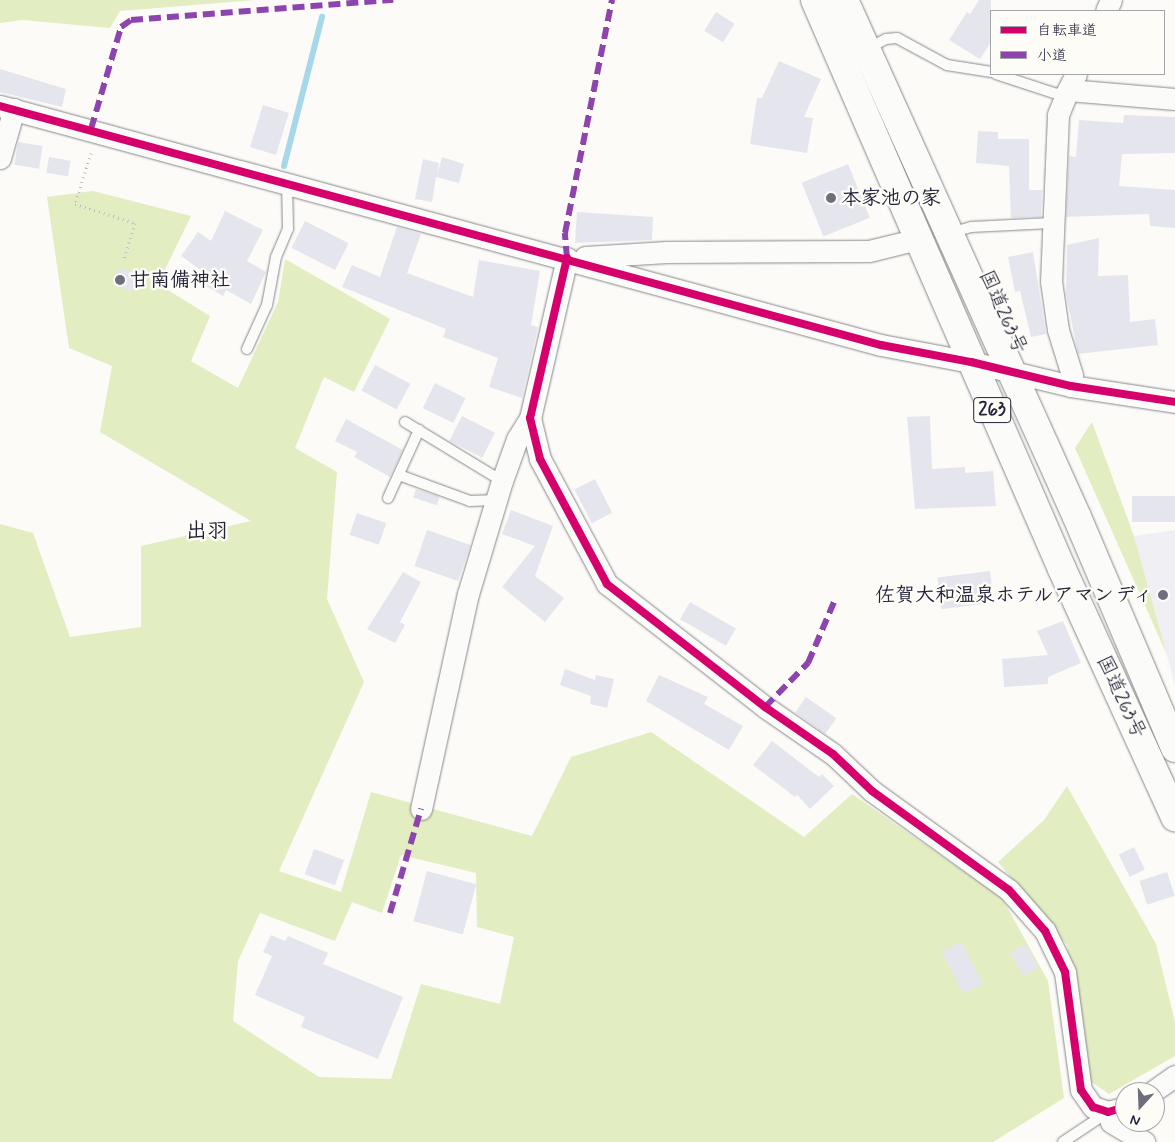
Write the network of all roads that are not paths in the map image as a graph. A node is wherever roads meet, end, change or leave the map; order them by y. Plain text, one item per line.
1 (816, 0) edge
2 (844, 0) edge
3 (867, 49) junction
4 (990, 72) edge
5 (999, 75) edge
6 (1072, 82) edge
7 (1175, 99) edge
8 (7, 108) edge
9 (0, 158) edge
10 (287, 182) junction
11 (1051, 222) junction
12 (949, 233) junction
13 (918, 239) junction
14 (567, 258) junction
15 (248, 349) dead end
16 (971, 362) junction
17 (1013, 373) junction
18 (1071, 386) junction
19 (1175, 402) edge
20 (530, 418) junction
21 (405, 422) dead end
22 (419, 430) junction
23 (399, 475) junction
24 (499, 490) junction
25 (388, 498) dead end
26 (1175, 748) edge
27 (420, 809) dead end
28 (1175, 817) edge
29 (1115, 1110) edge
30 (1115, 1111) edge
31 (1115, 1114) edge
32 (1115, 1124) edge
33 (1128, 1132) edge
34 (1063, 1142) edge
35 (1144, 1142) edge

1 - 13 highway, 国道263号 / 263
2 - 3 highway, 国道263号 / 263
3 - 4 lane
3 - 12 highway, 国道263号 / 263
5 - 6 lane
6 - 7 street
6 - 11 street
8 - 9 street
8 - 10 street
10 - 14 street
10 - 15 lane
11 - 12 lane
11 - 18 street
12 - 17 highway, 国道263号 / 263
13 - 14 street
13 - 16 highway, 国道263号 / 263
14 - 16 street
14 - 20 street
16 - 17 street
16 - 28 highway, 国道263号 / 263
17 - 18 street
17 - 26 highway, 国道263号 / 263
18 - 19 street
20 - 24 street
20 - 29 street
21 - 22 lane
22 - 23 lane
22 - 24 lane
23 - 24 lane
23 - 25 lane
24 - 27 street
30 - 34 lane
31 - 32 street
33 - 35 street

